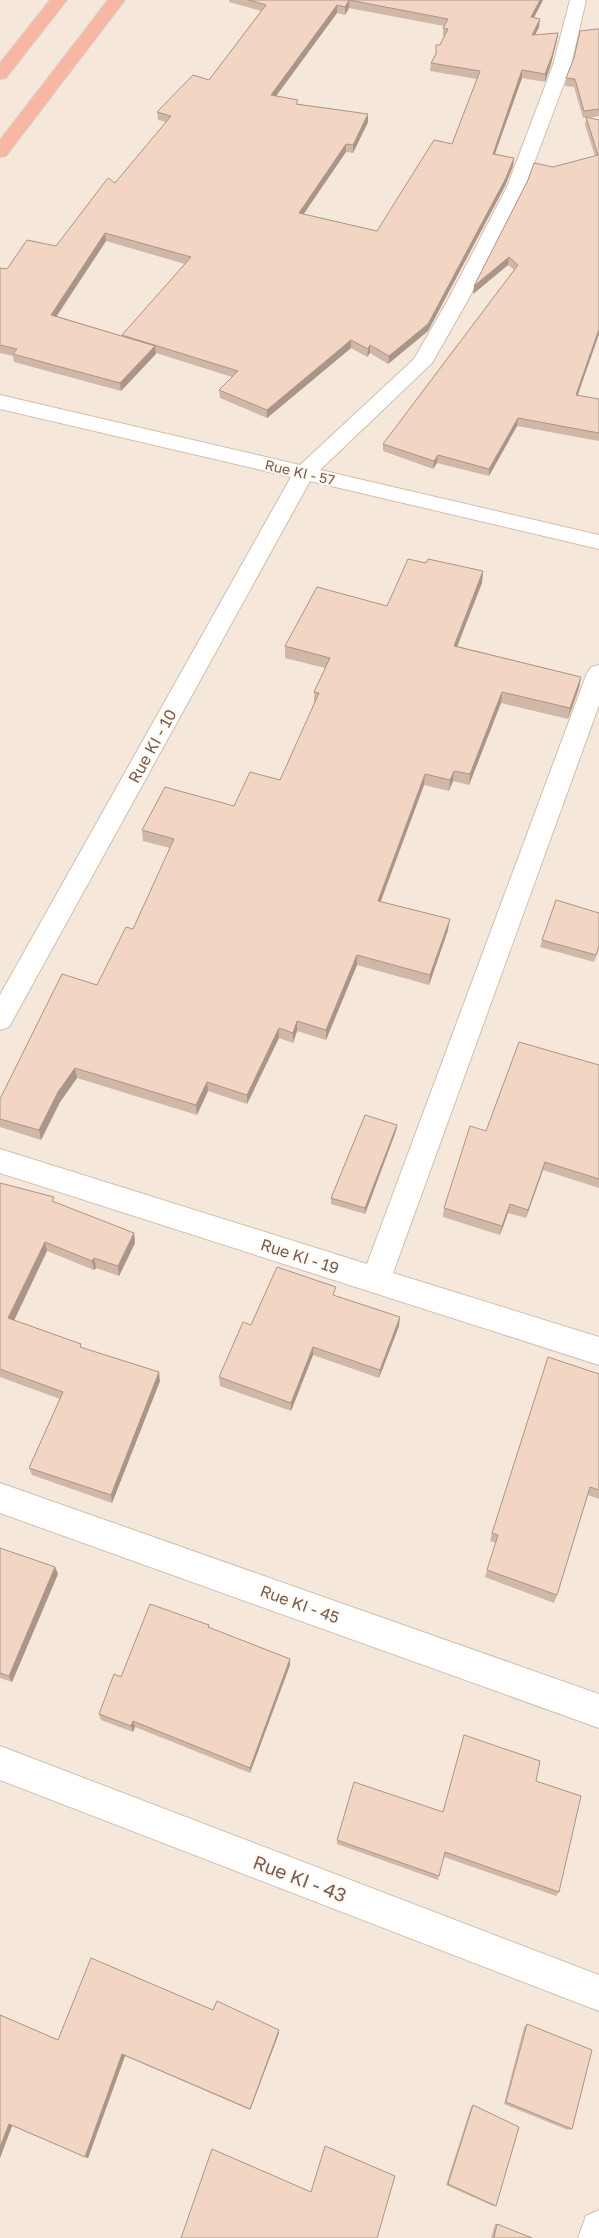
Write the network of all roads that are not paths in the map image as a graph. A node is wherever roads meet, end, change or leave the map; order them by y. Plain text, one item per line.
1 (59, 0) edge
2 (117, 0) edge
3 (578, 0) edge
4 (0, 74) edge
5 (0, 152) edge
6 (0, 402) edge
7 (304, 473) junction
8 (599, 542) edge
9 (599, 673) edge
10 (0, 1019) edge
11 (0, 1161) edge
12 (376, 1280) junction
13 (599, 1351) edge
14 (0, 1498) edge
15 (599, 1711) edge
16 (0, 1763) edge
17 (599, 1993) edge
18 (599, 2229) edge
19 (597, 2238) edge

1 - 4 highway
2 - 5 highway
3 - 7 street, Rue KI - 10
6 - 7 street, Rue KI - 57
7 - 8 street, Rue KI - 57
7 - 10 street, Rue KI - 10
9 - 12 street
11 - 12 street, Rue KI - 19
12 - 13 street, Rue KI - 19
14 - 15 street, Rue KI - 45
16 - 17 street, Rue KI - 43
18 - 19 street

